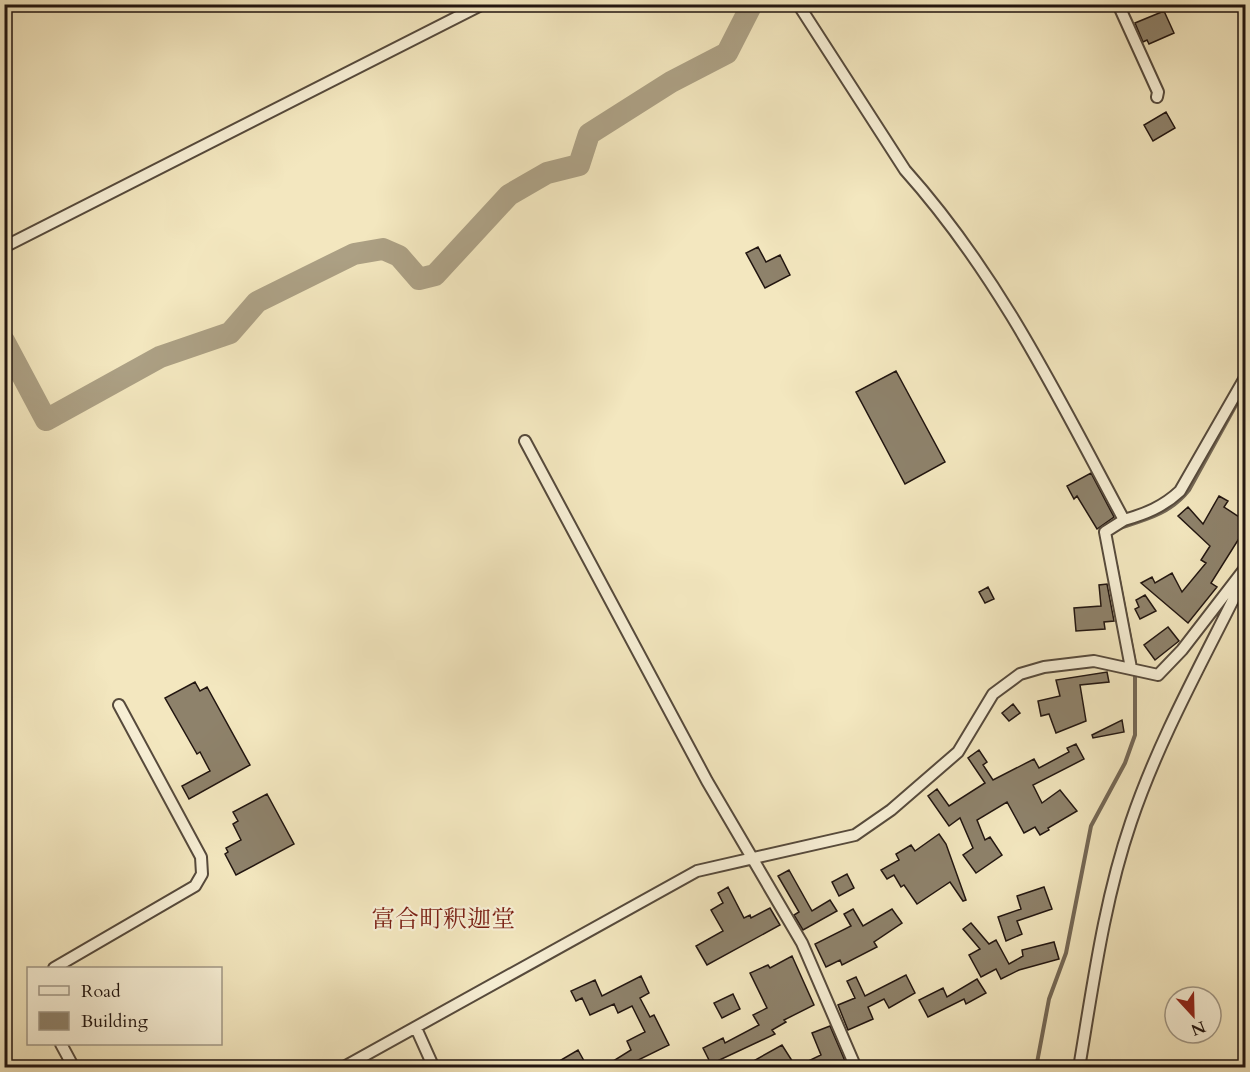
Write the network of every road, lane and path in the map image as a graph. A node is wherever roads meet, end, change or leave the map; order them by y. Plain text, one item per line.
1 (483, 4) edge
2 (798, 4) edge
3 (1119, 4) edge
4 (1157, 96) dead end
5 (4, 246) edge
6 (1245, 376) edge
7 (525, 441) dead end
8 (1124, 520) junction
9 (1245, 567) edge
10 (1245, 574) edge
11 (1135, 669) junction
12 (119, 705) dead end
13 (753, 858) junction
14 (57, 967) edge
15 (416, 1028) junction
16 (62, 1045) edge
17 (74, 1068) edge
18 (342, 1068) edge
19 (434, 1068) edge
20 (856, 1068) edge
21 (1079, 1068) edge

1 - 5 street
2 - 8 street
3 - 4 street
6 - 8 street
7 - 13 street
8 - 11 street
9 - 11 street
10 - 21 street
11 - 13 street
12 - 14 street
13 - 15 street
13 - 20 street
15 - 18 street
15 - 19 street
16 - 17 street

